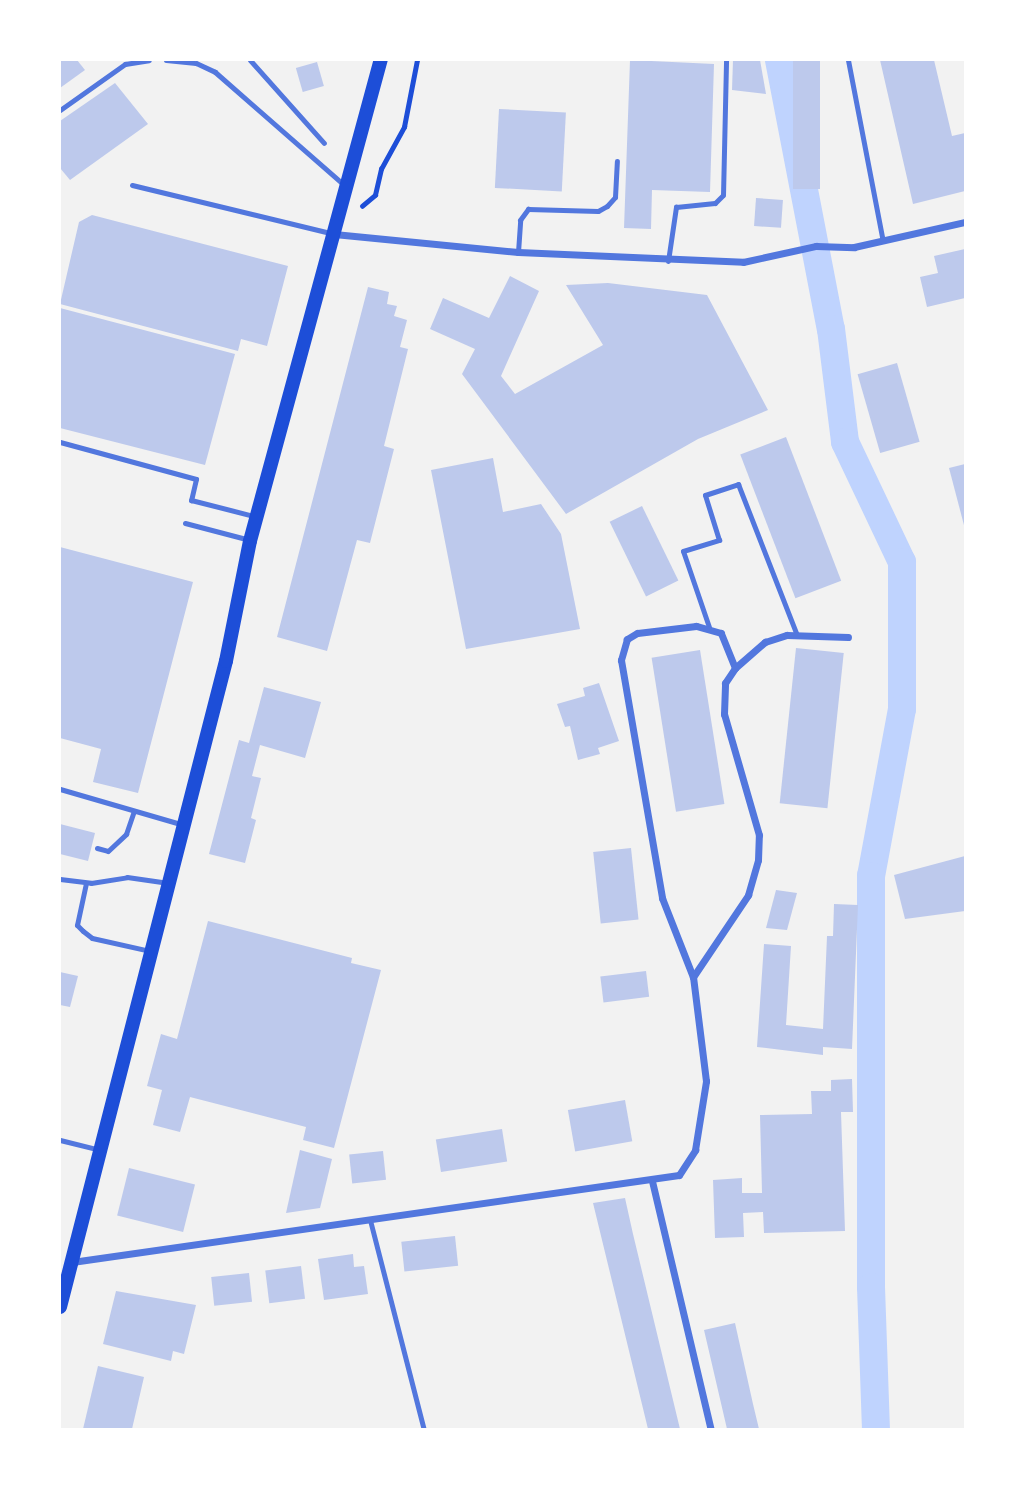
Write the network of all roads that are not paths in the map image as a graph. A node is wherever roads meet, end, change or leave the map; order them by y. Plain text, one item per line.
1 (149, 60) edge
2 (166, 60) edge
3 (250, 60) edge
4 (381, 60) edge
5 (726, 60) edge
6 (848, 60) edge
7 (60, 110) edge
8 (324, 143) dead end
9 (617, 160) dead end
10 (132, 185) dead end
11 (347, 187) junction
12 (965, 222) edge
13 (334, 234) junction
14 (883, 241) junction
15 (518, 252) junction
16 (668, 261) junction
17 (60, 442) edge
18 (257, 516) junction
19 (185, 523) dead end
20 (250, 541) junction
21 (709, 627) junction
22 (797, 635) junction
23 (848, 637) dead end
24 (735, 668) junction
25 (60, 789) edge
26 (134, 811) junction
27 (184, 825) junction
28 (97, 848) dead end
29 (60, 879) edge
30 (86, 883) junction
31 (169, 883) junction
32 (151, 952) junction
33 (693, 978) junction
34 (60, 1140) edge
35 (100, 1150) junction
36 (652, 1181) junction
37 (370, 1220) junction
38 (72, 1262) junction
39 (60, 1307) edge
40 (424, 1430) edge
41 (711, 1430) edge

1 - 7 lane
2 - 11 lane
3 - 8 lane
4 - 11 main road
5 - 16 lane
6 - 14 lane
9 - 15 lane
10 - 13 lane
11 - 13 main road
12 - 14 street
13 - 15 street
13 - 18 main road
14 - 16 street
15 - 16 street
17 - 18 lane
18 - 20 main road
19 - 20 lane
20 - 27 main road
21 - 22 lane
21 - 24 street
21 - 33 street
22 - 23 street
22 - 24 street
24 - 33 street
25 - 26 lane
26 - 27 lane
26 - 28 lane
27 - 31 main road
29 - 30 lane
30 - 31 lane
30 - 32 lane
31 - 32 main road
32 - 35 main road
33 - 36 street
34 - 35 lane
35 - 38 main road
36 - 37 street
36 - 41 street
37 - 38 street
37 - 40 lane
38 - 39 main road

